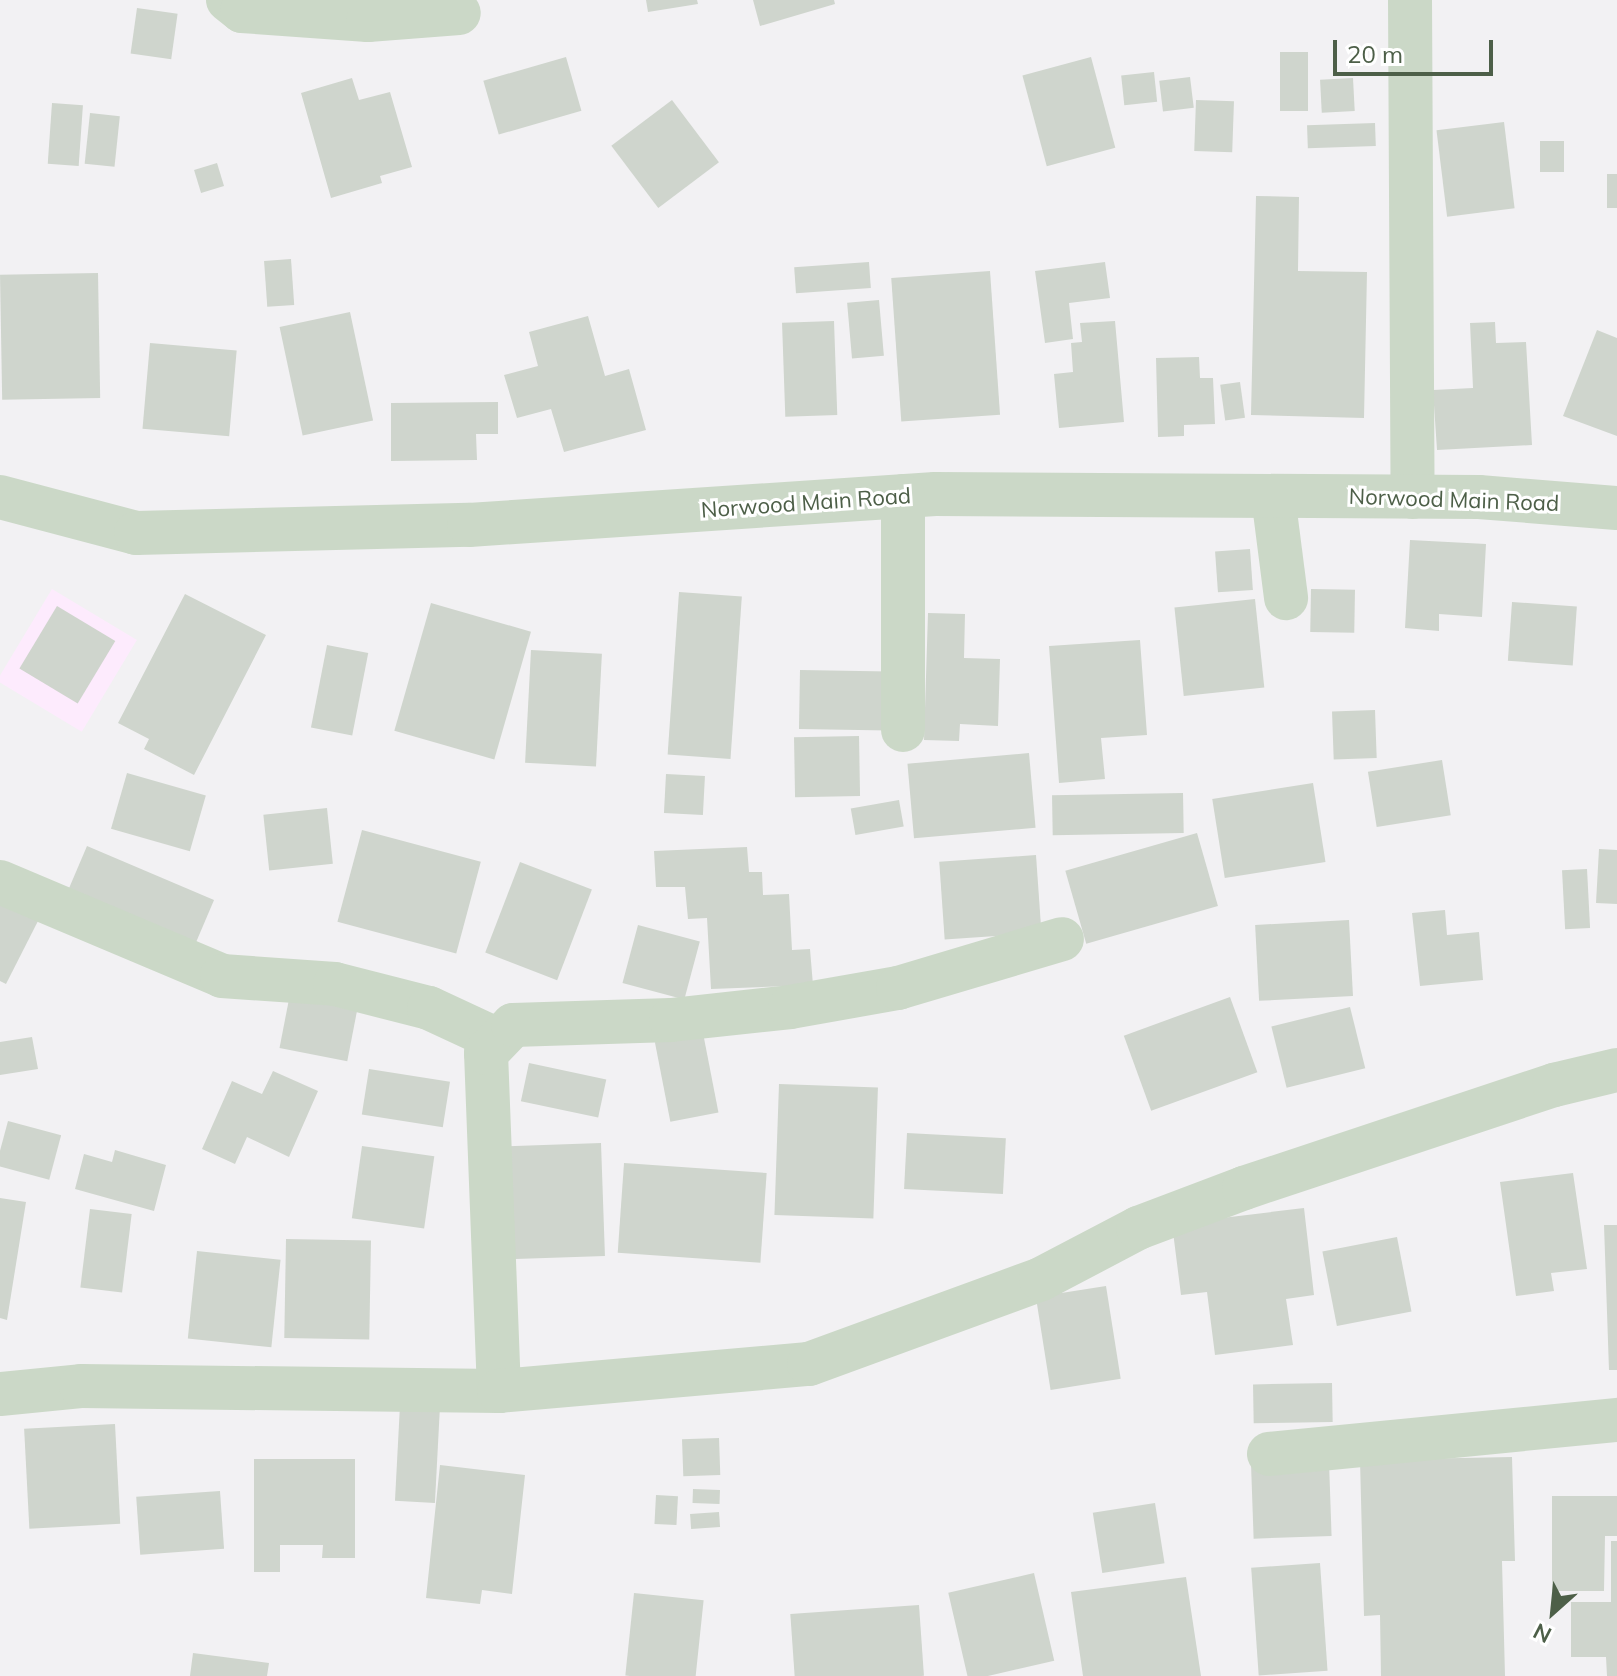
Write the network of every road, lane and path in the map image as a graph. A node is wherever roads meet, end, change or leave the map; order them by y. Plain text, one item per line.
1 (228, 0) edge
2 (1410, 0) edge
3 (459, 13) dead end
4 (903, 496) junction
5 (1273, 496) junction
6 (0, 497) edge
7 (1413, 497) junction
8 (1617, 508) edge
9 (1286, 598) dead end
10 (903, 730) dead end
11 (0, 882) edge
12 (1062, 939) dead end
13 (498, 1040) junction
14 (1617, 1070) edge
15 (499, 1391) junction
16 (0, 1394) edge
17 (1617, 1420) edge
18 (1269, 1454) dead end

1 - 3 street
2 - 7 street
4 - 5 street, Norwood Main Road
4 - 6 street, Norwood Main Road
4 - 10 street
5 - 7 street, Norwood Main Road
5 - 9 street
7 - 8 street, Norwood Main Road
11 - 13 street
12 - 13 street
13 - 15 street
14 - 15 street
15 - 16 street
17 - 18 street

